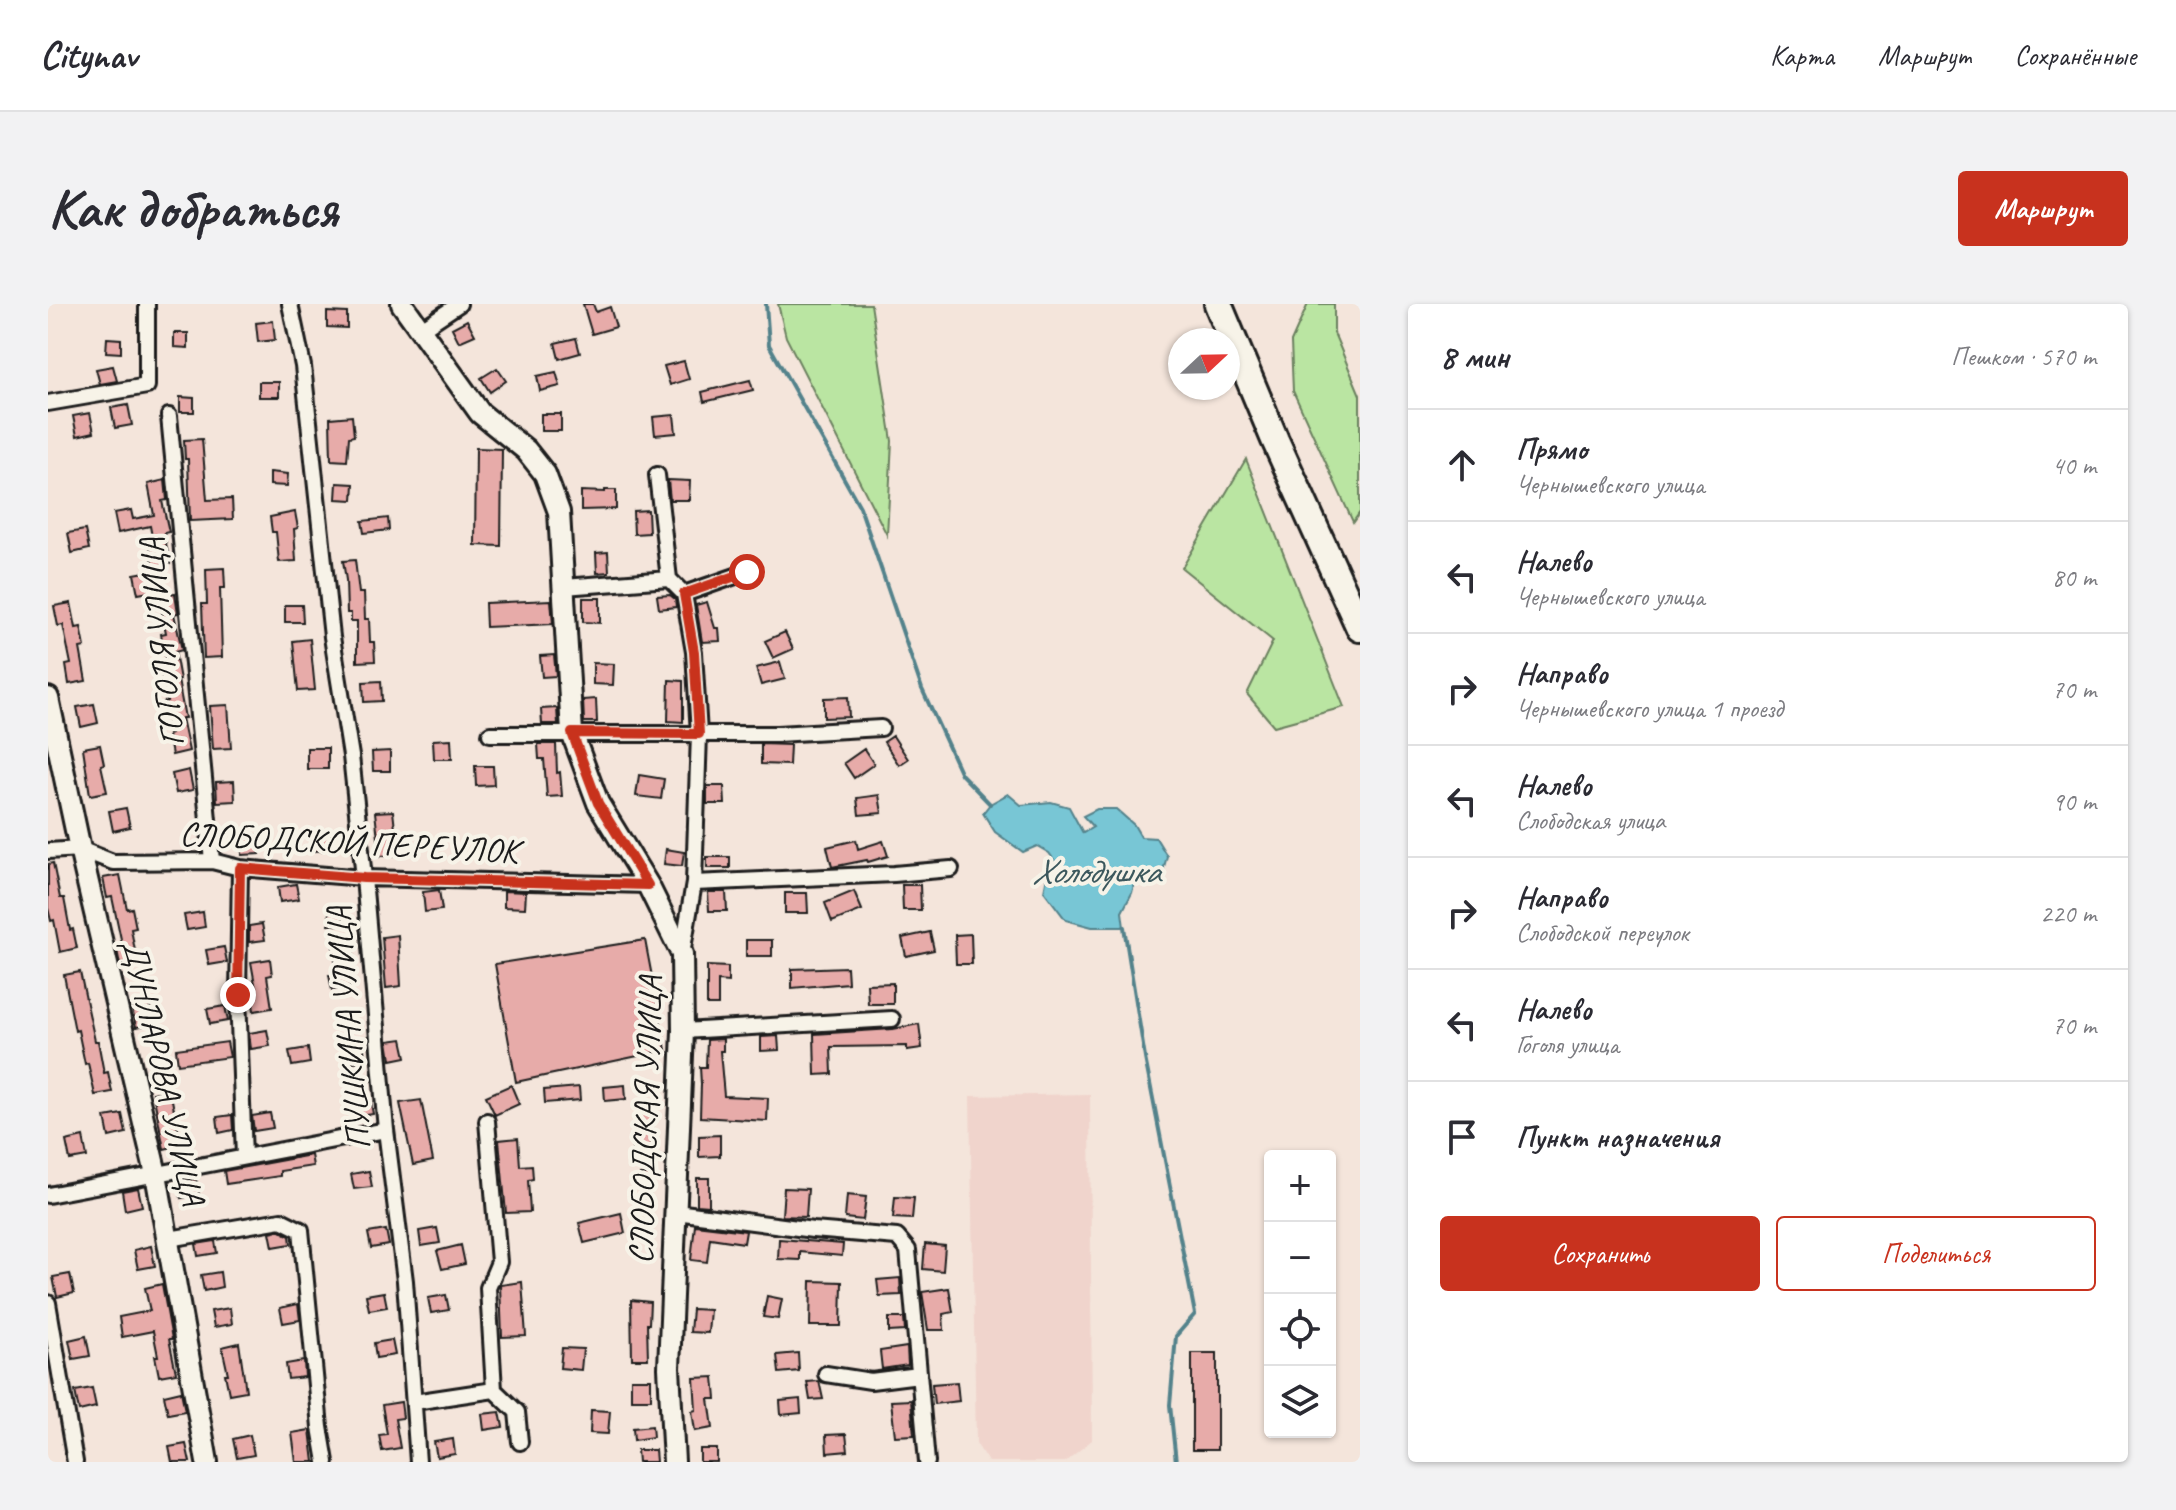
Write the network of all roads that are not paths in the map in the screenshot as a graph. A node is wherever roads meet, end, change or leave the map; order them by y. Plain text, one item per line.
1 (147, 304) edge
2 (290, 304) edge
3 (402, 304) edge
4 (459, 304) edge
5 (1218, 304) edge
6 (1231, 304) edge
7 (420, 330) junction
8 (48, 403) edge
9 (169, 416) dead end
10 (657, 475) dead end
11 (747, 572) dead end
12 (669, 579) junction
13 (564, 587) junction
14 (684, 594) junction
15 (1360, 600) edge
16 (1360, 628) edge
17 (48, 698) edge
18 (881, 728) dead end
19 (572, 733) junction
20 (490, 734) dead end
21 (699, 734) junction
22 (80, 849) junction
23 (48, 851) edge
24 (212, 861) junction
25 (240, 868) junction
26 (951, 869) dead end
27 (364, 878) junction
28 (694, 883) junction
29 (648, 885) junction
30 (682, 954) junction
31 (892, 1019) dead end
32 (683, 1031) junction
33 (487, 1121) dead end
34 (386, 1130) junction
35 (244, 1157) junction
36 (156, 1174) junction
37 (48, 1195) edge
38 (676, 1212) junction
39 (169, 1239) junction
40 (48, 1303) edge
41 (826, 1374) dead end
42 (919, 1375) junction
43 (494, 1390) junction
44 (414, 1402) junction
45 (520, 1442) dead end
46 (75, 1462) edge
47 (207, 1462) edge
48 (326, 1462) edge
49 (418, 1462) edge
50 (674, 1462) edge
51 (927, 1462) edge

1 - 8 street
2 - 27 street, ПУШКИНА УЛИЦА
3 - 7 street, СЛОБОДСКАЯ УЛИЦА
4 - 7 street
5 - 16 highway
6 - 15 highway
7 - 13 street, СЛОБОДСКАЯ УЛИЦА
9 - 24 street, ГОГОЛЯ УЛИЦА
10 - 12 street
11 - 14 street
12 - 13 street
12 - 14 street
13 - 19 street, СЛОБОДСКАЯ УЛИЦА
14 - 21 street
17 - 22 street, ДУНЛАРОВА УЛИЦА
18 - 21 street
19 - 20 street
19 - 21 street
19 - 29 street, СЛОБОДСКАЯ УЛИЦА
21 - 28 street
22 - 23 street, СЛОБОДСКОЙ ПЕРЕУЛОК
22 - 24 street, СЛОБОДСКОЙ ПЕРЕУЛОК
22 - 36 street, ДУНЛАРОВА УЛИЦА
24 - 25 street, СЛОБОДСКОЙ ПЕРЕУЛОК
25 - 27 street, СЛОБОДСКОЙ ПЕРЕУЛОК
25 - 35 street
26 - 28 street
27 - 29 street, СЛОБОДСКОЙ ПЕРЕУЛОК
27 - 34 street, ПУШКИНА УЛИЦА
28 - 30 street
29 - 30 street, СЛОБОДСКАЯ УЛИЦА
30 - 32 street, СЛОБОДСКАЯ УЛИЦА
31 - 32 street
32 - 38 street, СЛОБОДСКАЯ УЛИЦА
33 - 43 street
34 - 35 street
34 - 44 street, ПУШКИНА УЛИЦА
35 - 36 street
36 - 37 street
36 - 39 street, ДУНЛАРОВА УЛИЦА
38 - 42 street
38 - 50 street, СЛОБОДСКАЯ УЛИЦА
39 - 47 street, ДУНЛАРОВА УЛИЦА
39 - 48 street
40 - 46 street
41 - 42 street
42 - 51 street
43 - 44 street
43 - 45 street
44 - 49 street, ПУШКИНА УЛИЦА

